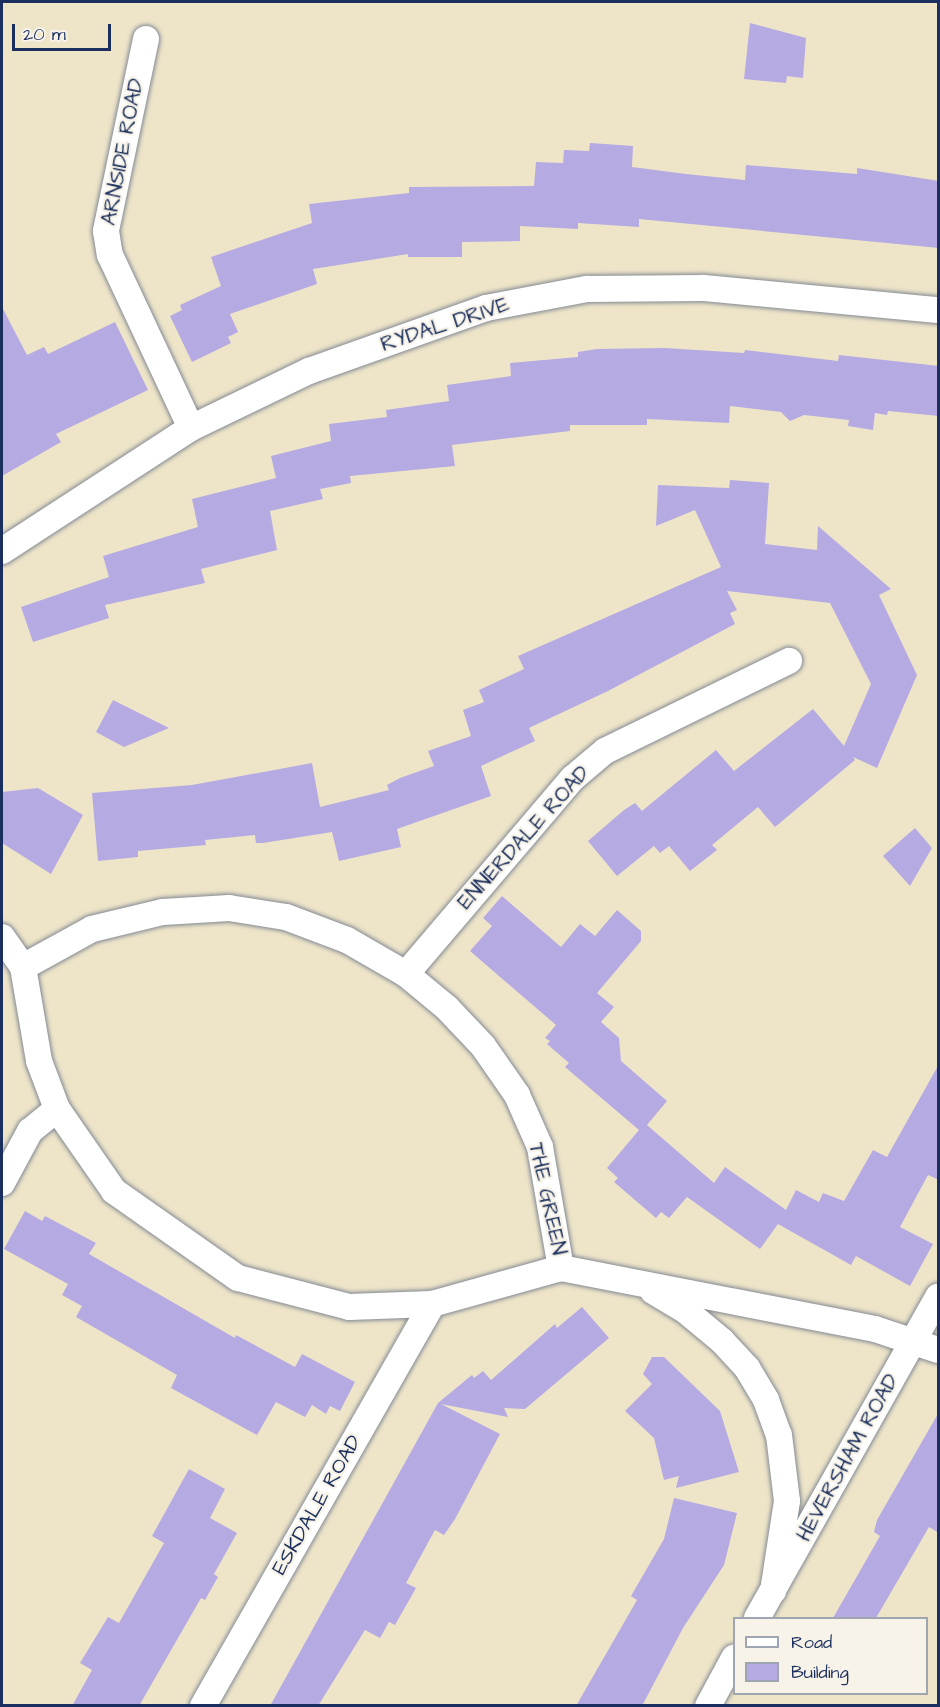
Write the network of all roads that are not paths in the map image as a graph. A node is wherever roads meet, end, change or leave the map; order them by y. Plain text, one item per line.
1 (146, 39) dead end
2 (939, 310) edge
3 (191, 428) junction
4 (2, 551) edge
5 (789, 661) dead end
6 (2, 938) edge
7 (23, 967) junction
8 (406, 974) junction
9 (57, 1109) junction
10 (2, 1184) edge
11 (561, 1268) junction
12 (637, 1282) junction
13 (939, 1297) edge
14 (432, 1304) junction
15 (913, 1342) junction
16 (939, 1350) edge
17 (773, 1591) junction
18 (758, 1617) edge
19 (733, 1662) edge
20 (203, 1706) edge
21 (708, 1706) edge

1 - 3 street, ARNSIDE ROAD
2 - 3 street, RYDAL DRIVE
3 - 4 street, RYDAL DRIVE
5 - 8 street, ENNERDALE ROAD
6 - 7 street, THE GREEN
7 - 8 street, THE GREEN
7 - 9 street, THE GREEN
8 - 11 street, THE GREEN
9 - 10 street
9 - 14 street, THE GREEN
11 - 12 street, THE GREEN
11 - 14 street, THE GREEN
12 - 15 street, THE GREEN
12 - 17 street, THE GREEN
13 - 15 street, HEVERSHAM ROAD
14 - 20 street, ESKDALE ROAD
15 - 16 street, THE GREEN
15 - 17 street, HEVERSHAM ROAD
17 - 18 street, HEVERSHAM ROAD
19 - 21 street

